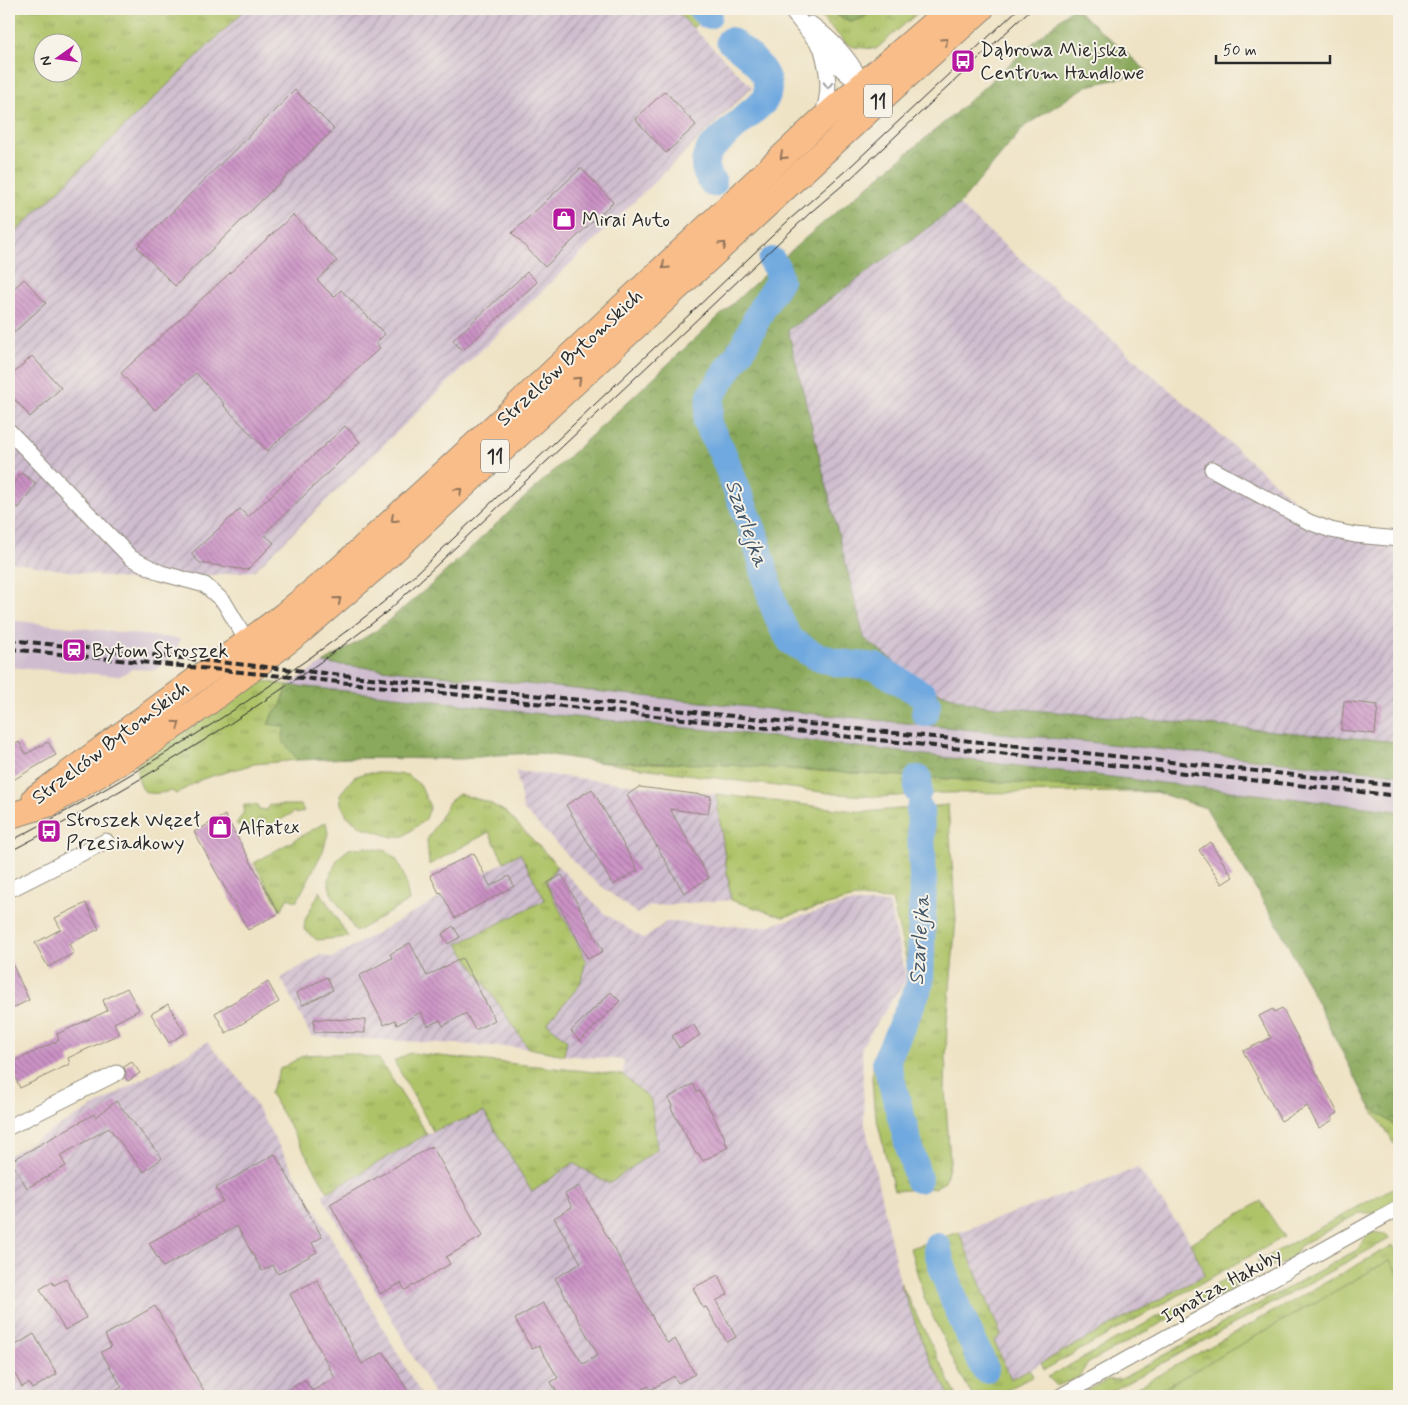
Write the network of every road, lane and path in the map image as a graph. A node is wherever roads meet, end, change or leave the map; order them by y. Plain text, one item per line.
1 (791, 9) edge
2 (950, 9) edge
3 (981, 9) edge
4 (821, 47) junction
5 (847, 58) junction
6 (902, 65) junction
7 (862, 84) junction
8 (819, 122) junction
9 (848, 130) junction
10 (9, 430) edge
11 (1212, 469) dead end
12 (1399, 539) edge
13 (248, 641) junction
14 (12, 816) edge
15 (106, 841) dead end
16 (9, 890) edge
17 (117, 1074) dead end
18 (9, 1127) edge
19 (1399, 1208) edge
20 (1061, 1396) edge

1 - 4 street
1 - 5 street
2 - 6 highway, Strzelców Bytomskich / 11
6 -> 3 highway, Strzelców Bytomskich / 11
4 - 7 street
4 -> 8 street
5 - 6 street
5 - 7 street
6 - 7 highway, Strzelców Bytomskich / 11
6 - 9 highway, Strzelców Bytomskich / 11
7 - 8 highway, Strzelców Bytomskich / 11
7 - 9 street
8 -> 13 highway, Strzelców Bytomskich / 11
14 -> 9 highway, 11
10 - 13 street
11 - 12 street
13 - 14 highway, Strzelców Bytomskich / 11
15 - 16 street
17 - 18 street
19 - 20 street, Ignatza Hakuby

